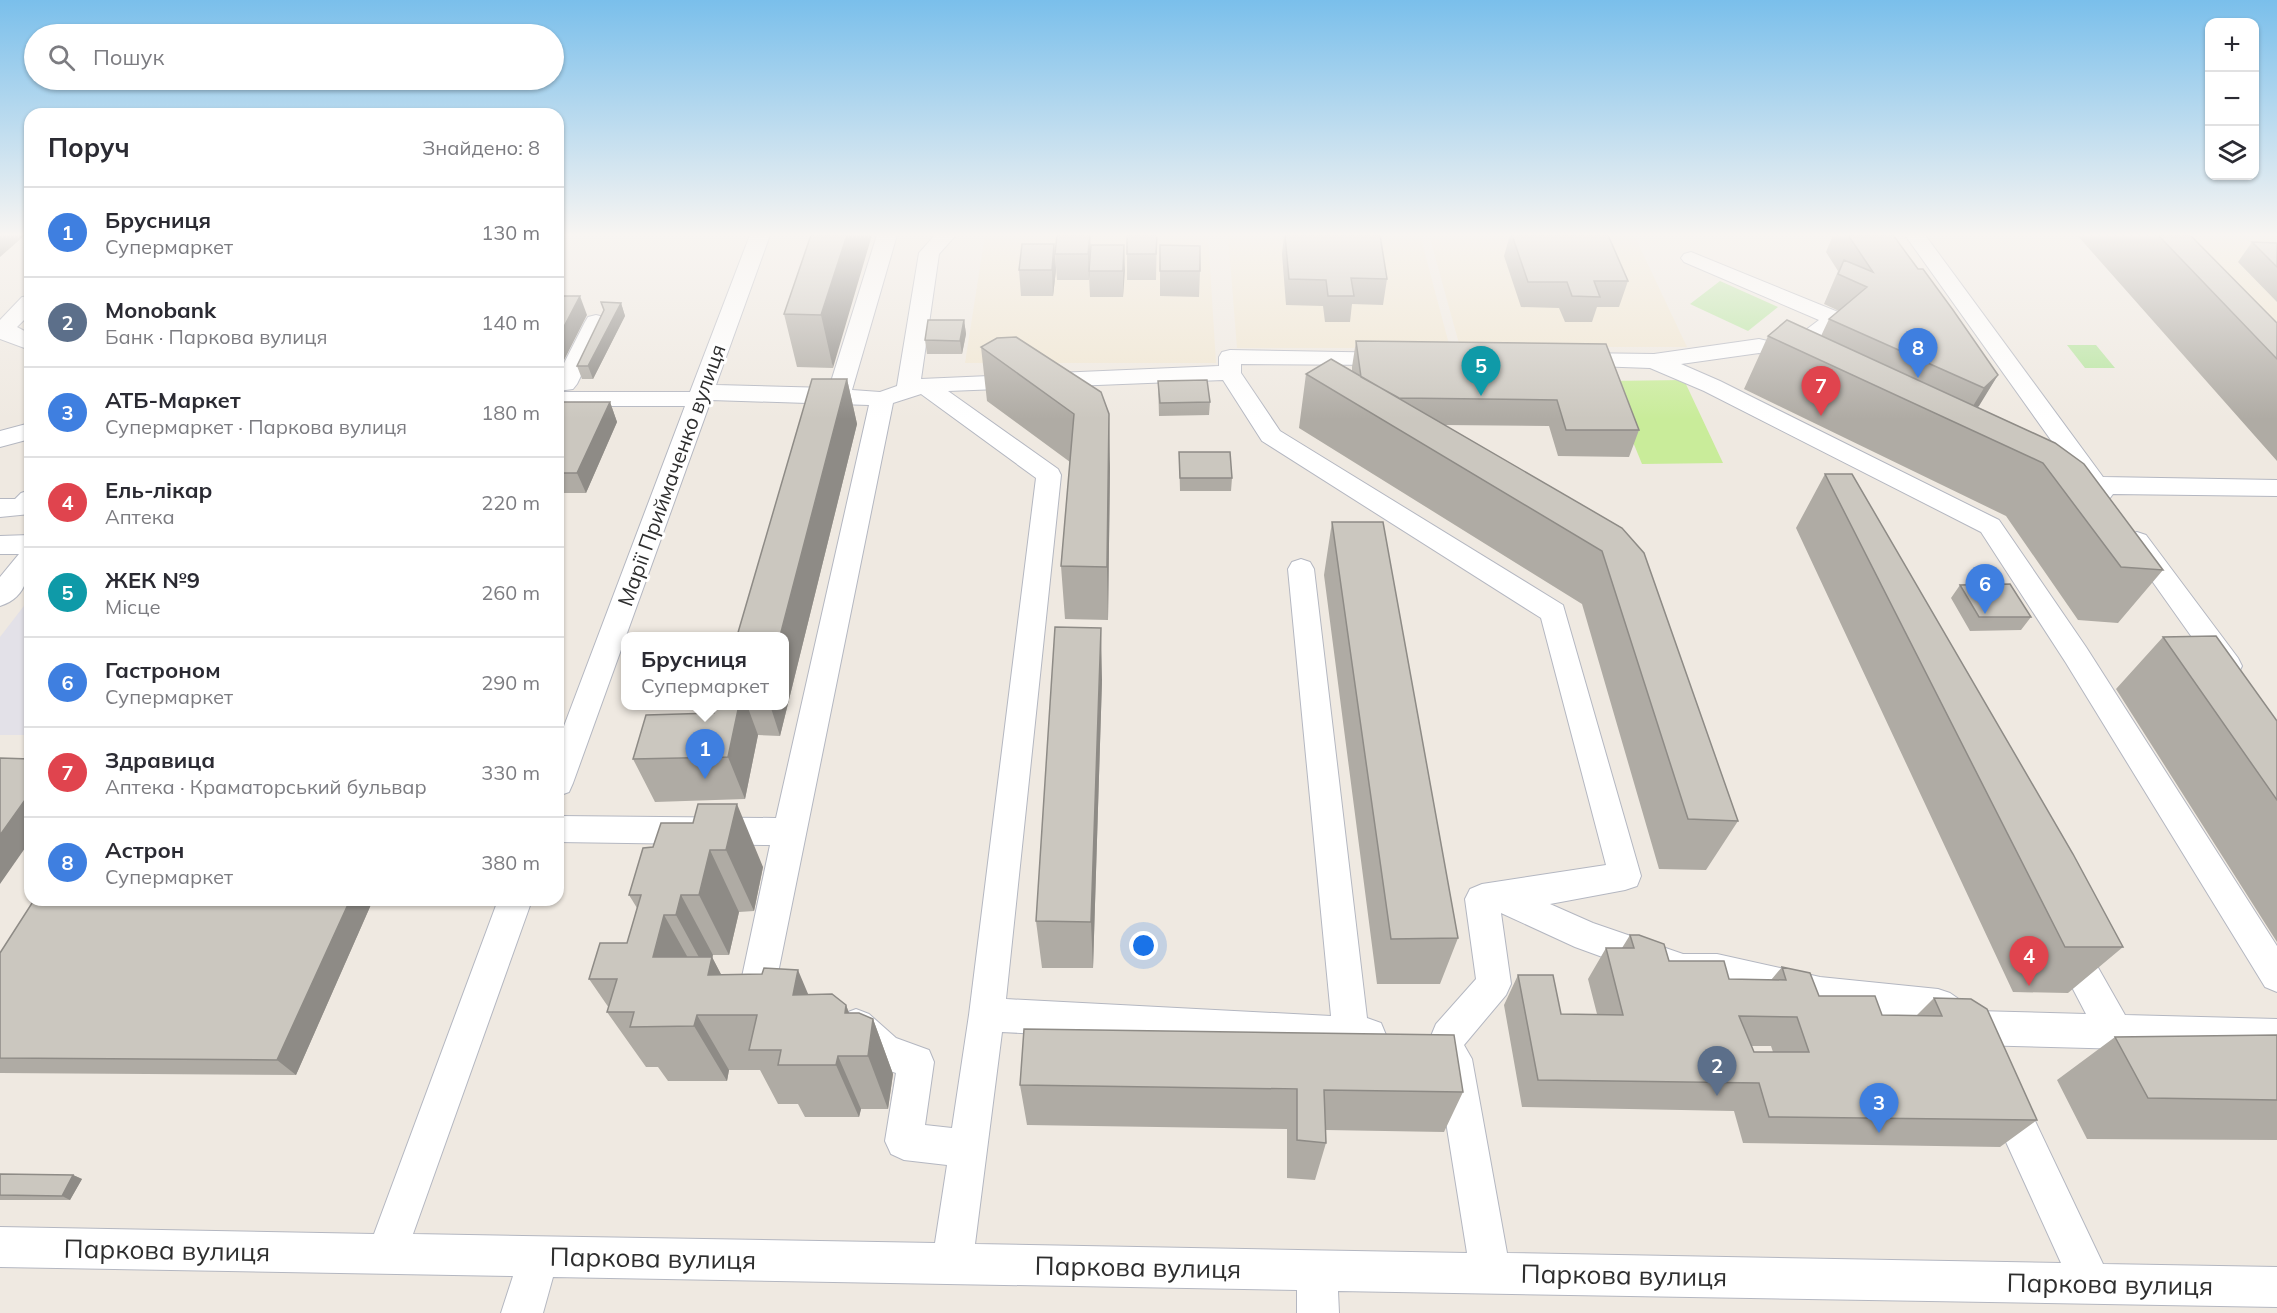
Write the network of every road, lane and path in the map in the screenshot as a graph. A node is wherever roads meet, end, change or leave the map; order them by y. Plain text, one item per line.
1 (737, 296) edge
2 (868, 296) edge
3 (921, 296) edge
4 (1780, 296) edge
5 (1960, 296) edge
6 (24, 307) edge
7 (596, 322) edge
8 (1, 323) edge
9 (24, 340) edge
10 (1792, 352) junction
11 (1412, 358) edge
12 (1550, 360) edge
13 (1654, 361) junction
14 (1824, 367) edge
15 (1230, 373) junction
16 (564, 384) edge
17 (916, 387) junction
18 (700, 396) junction
19 (838, 396) junction
20 (564, 399) edge
21 (882, 399) junction
22 (24, 433) edge
23 (0, 439) edge
24 (2042, 471) edge
25 (2097, 485) junction
26 (2277, 488) edge
27 (24, 544) edge
28 (0, 545) edge
29 (24, 566) edge
30 (1300, 569) dead end
31 (0, 596) edge
32 (2242, 685) edge
33 (564, 767) edge
34 (564, 829) edge
35 (789, 832) junction
36 (1501, 898) junction
37 (513, 906) edge
38 (2051, 916) edge
39 (2277, 976) edge
40 (987, 1016) junction
41 (2115, 1032) junction
42 (1351, 1034) junction
43 (1424, 1036) junction
44 (2277, 1036) edge
45 (1984, 1053) junction
46 (969, 1149) junction
47 (0, 1247) edge
48 (386, 1254) junction
49 (539, 1257) junction
50 (952, 1264) junction
51 (1317, 1270) junction
52 (1490, 1273) junction
53 (2091, 1283) junction
54 (2277, 1287) edge
55 (522, 1313) edge
56 (1318, 1313) edge

1 - 18 street, Марії Приймаченко вулиця
2 - 19 street
3 - 17 street
4 - 10 street
5 - 25 street
6 - 8 street
7 - 16 street
8 - 9 street
10 - 13 street
10 - 14 street
11 - 15 street
12 - 13 street
13 - 39 street
15 - 17 street
15 - 36 street
17 - 21 street
17 - 40 street
18 - 19 street
18 - 20 street
18 - 33 street, Марії Приймаченко вулиця
19 - 21 street
21 - 35 street
22 - 23 street
24 - 25 street
25 - 26 street
25 - 32 street
27 - 28 street
29 - 31 street
30 - 42 street
34 - 35 street
35 - 46 street
36 - 43 street
36 - 45 street
37 - 48 street
38 - 41 street
40 - 42 street
40 - 46 street
41 - 44 street
41 - 45 street
42 - 43 street
43 - 52 street
45 - 53 street
46 - 50 street
47 - 48 street, Паркова вулиця
48 - 49 street, Паркова вулиця
49 - 50 street, Паркова вулиця
49 - 55 street
50 - 51 street, Паркова вулиця
51 - 52 street, Паркова вулиця
51 - 56 street
52 - 53 street, Паркова вулиця
53 - 54 street, Паркова вулиця

